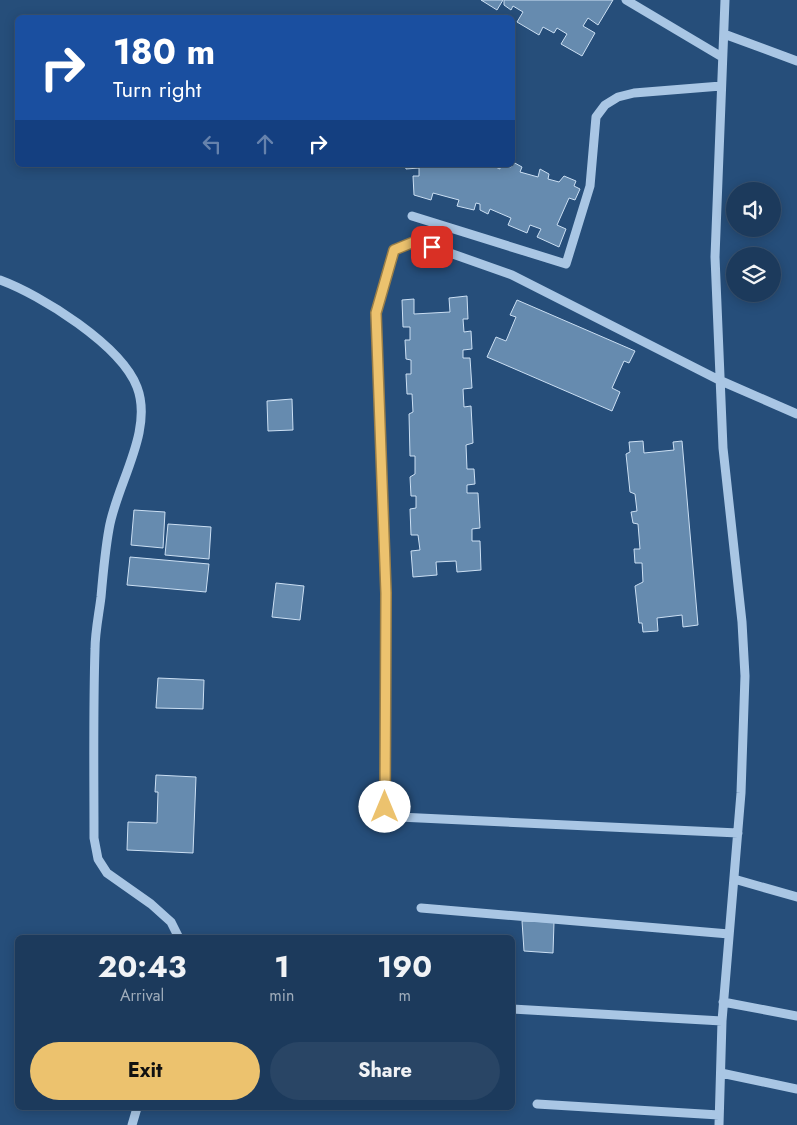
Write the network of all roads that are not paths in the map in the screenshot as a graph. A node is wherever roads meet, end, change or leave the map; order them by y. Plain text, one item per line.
1 (626, 0) edge
2 (725, 0) edge
3 (724, 34) junction
4 (722, 57) junction
5 (797, 60) edge
6 (721, 86) junction
7 (412, 216) dead end
8 (0, 280) edge
9 (719, 380) junction
10 (797, 414) edge
11 (738, 832) junction
12 (734, 879) junction
13 (797, 897) edge
14 (421, 908) dead end
15 (729, 934) junction
16 (178, 935) edge
17 (723, 1002) junction
18 (515, 1008) edge
19 (797, 1016) edge
20 (722, 1021) junction
21 (721, 1073) junction
22 (797, 1089) edge
23 (537, 1104) dead end
24 (136, 1110) edge
25 (719, 1115) junction
26 (132, 1125) edge
27 (719, 1125) edge

1 - 4 street
2 - 3 street
3 - 4 street
3 - 5 street
4 - 6 street
6 - 7 street
6 - 9 street
8 - 16 street
9 - 10 street
9 - 11 street
9 - 11 street
11 - 12 street
12 - 13 street
12 - 15 street
14 - 15 street
15 - 17 street
17 - 19 street
17 - 20 street
18 - 20 street
20 - 21 street
21 - 22 street
21 - 25 street
23 - 25 street
24 - 26 street
25 - 27 street

